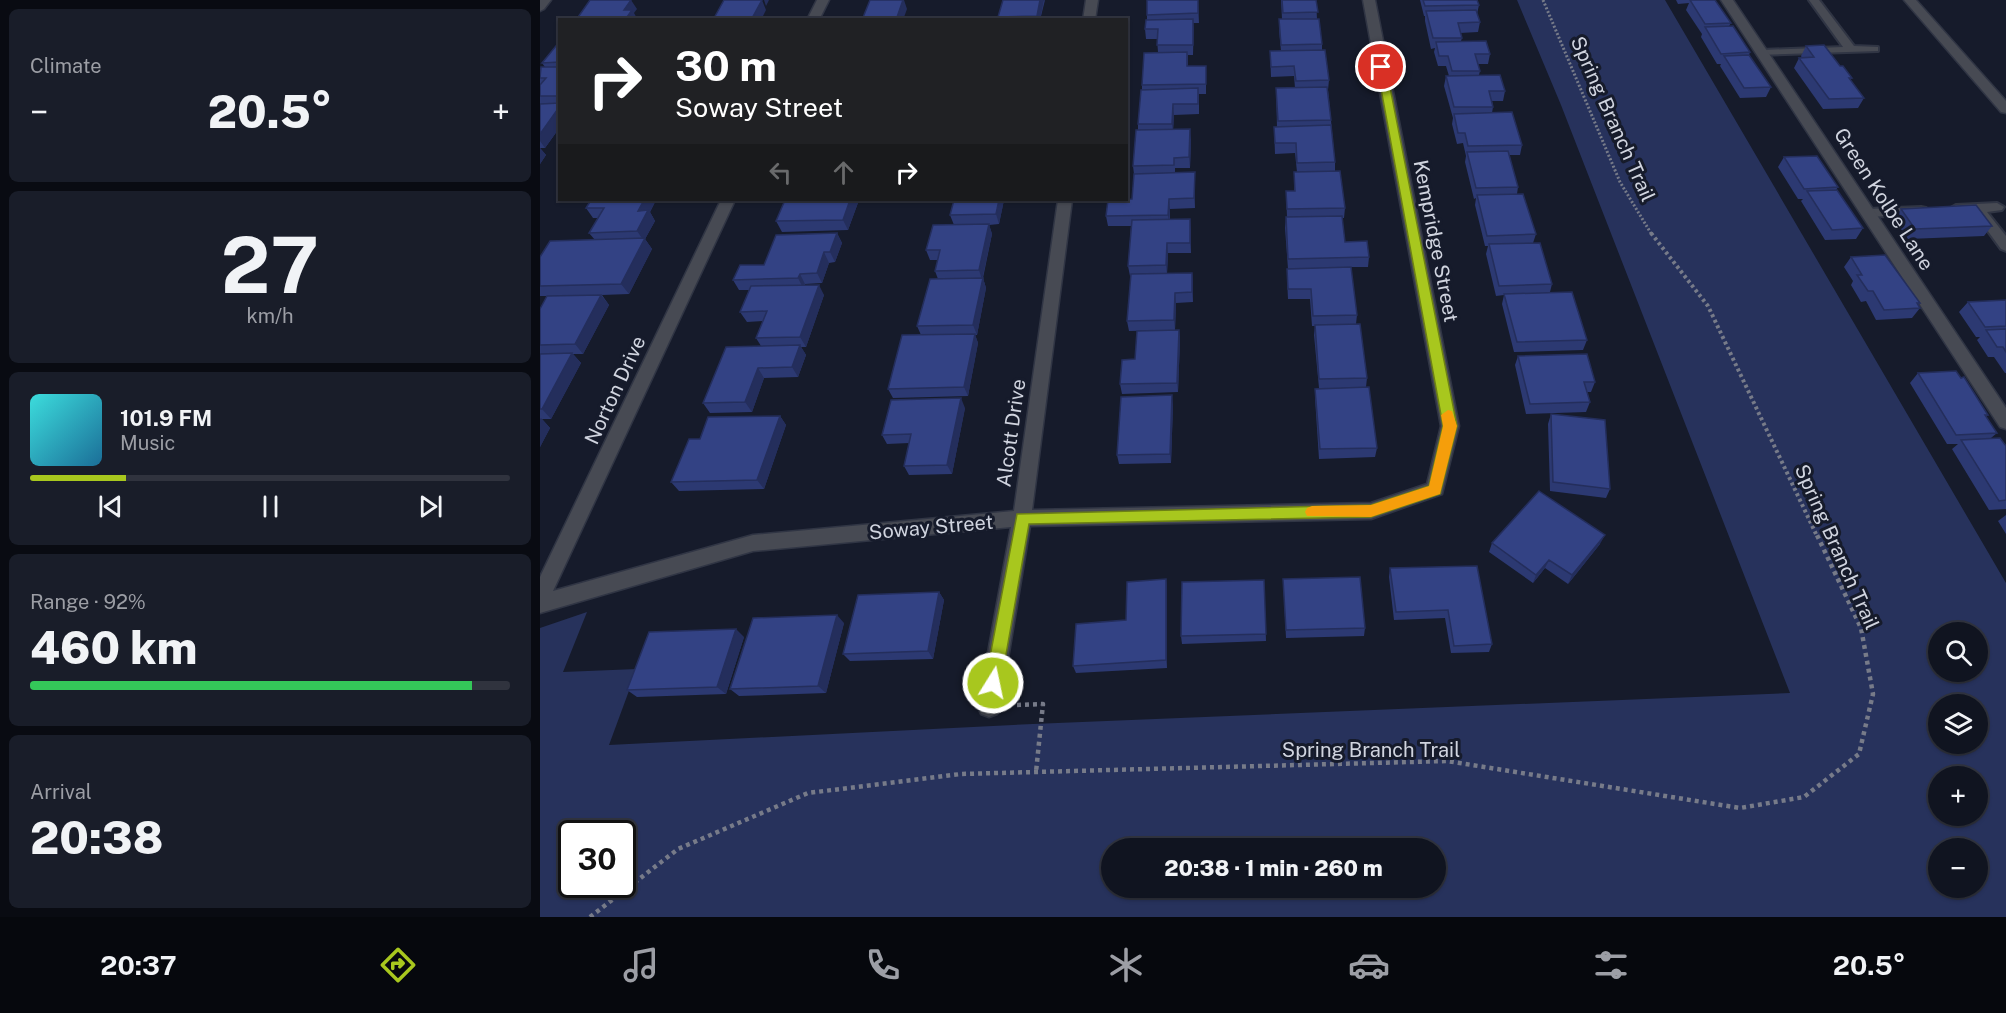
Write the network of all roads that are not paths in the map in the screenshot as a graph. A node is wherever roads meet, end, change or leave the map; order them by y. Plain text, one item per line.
1 (545, 0) edge
2 (823, 0) edge
3 (1092, 0) edge
4 (1368, 0) edge
5 (1727, 0) edge
6 (1814, 0) edge
7 (1910, 0) edge
8 (540, 7) edge
9 (814, 18) edge
10 (1089, 18) edge
11 (1874, 49) dead end
12 (1851, 50) junction
13 (1762, 53) junction
14 (2006, 109) edge
15 (728, 201) edge
16 (1065, 201) edge
17 (1997, 207) dead end
18 (1977, 208) junction
19 (1868, 213) junction
20 (2006, 246) edge
21 (2006, 422) edge
22 (1435, 489) joint
23 (1022, 519) junction
24 (540, 598) edge
25 (540, 604) edge
26 (989, 707) road end

1 - 8 street
2 - 9 street
3 - 10 street
4 - 22 street, Kempridge Street
5 - 13 street, Green Kolbe Lane
6 - 12 lane
7 - 14 street
11 - 12 lane
12 - 13 lane
13 - 19 street, Green Kolbe Lane
15 - 24 street, Norton Drive
16 - 23 street, Alcott Drive
17 - 18 lane
18 - 19 lane
18 - 20 lane
19 - 21 street, Green Kolbe Lane
22 - 23 street, Soway Street
23 - 25 street, Soway Street
23 - 26 street, Alcott Drive

